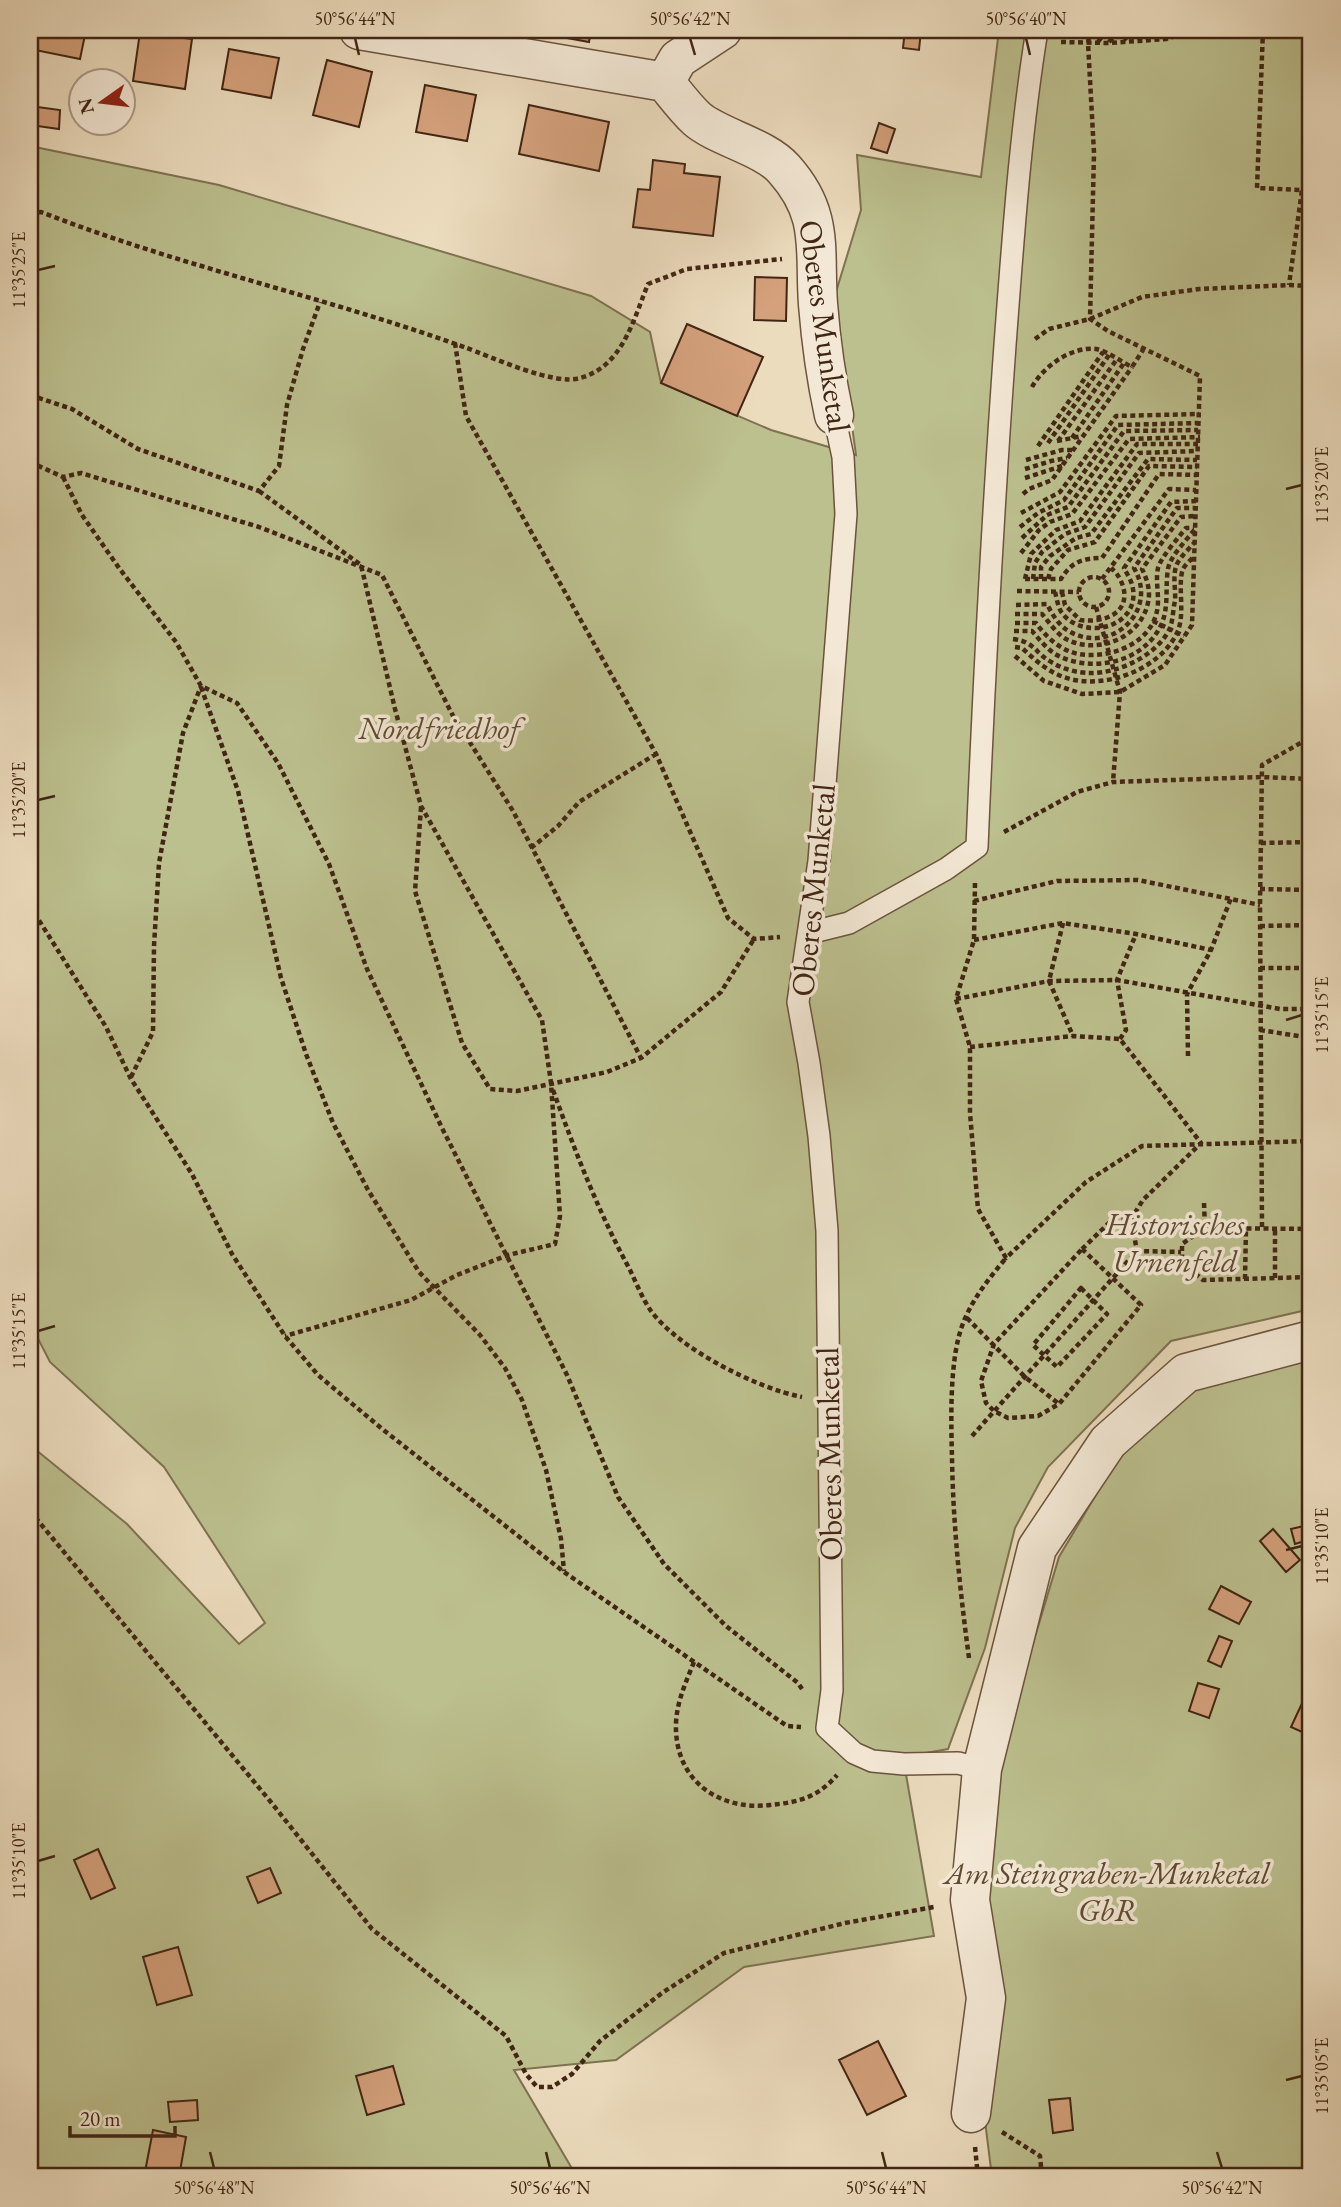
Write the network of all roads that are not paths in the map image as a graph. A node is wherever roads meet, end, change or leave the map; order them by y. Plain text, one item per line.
1 (359, 30) edge
2 (723, 30) edge
3 (1037, 30) edge
4 (665, 82) junction
5 (834, 415) joint
6 (809, 933) junction
7 (1311, 1340) edge
8 (984, 1759) junction
9 (971, 2113) road end

1 - 4 street
2 - 4 street
3 - 6 lane
4 - 5 street, Oberes Munketal
5 - 6 lane, Oberes Munketal
6 - 8 lane, Oberes Munketal
7 - 8 street
8 - 9 street

